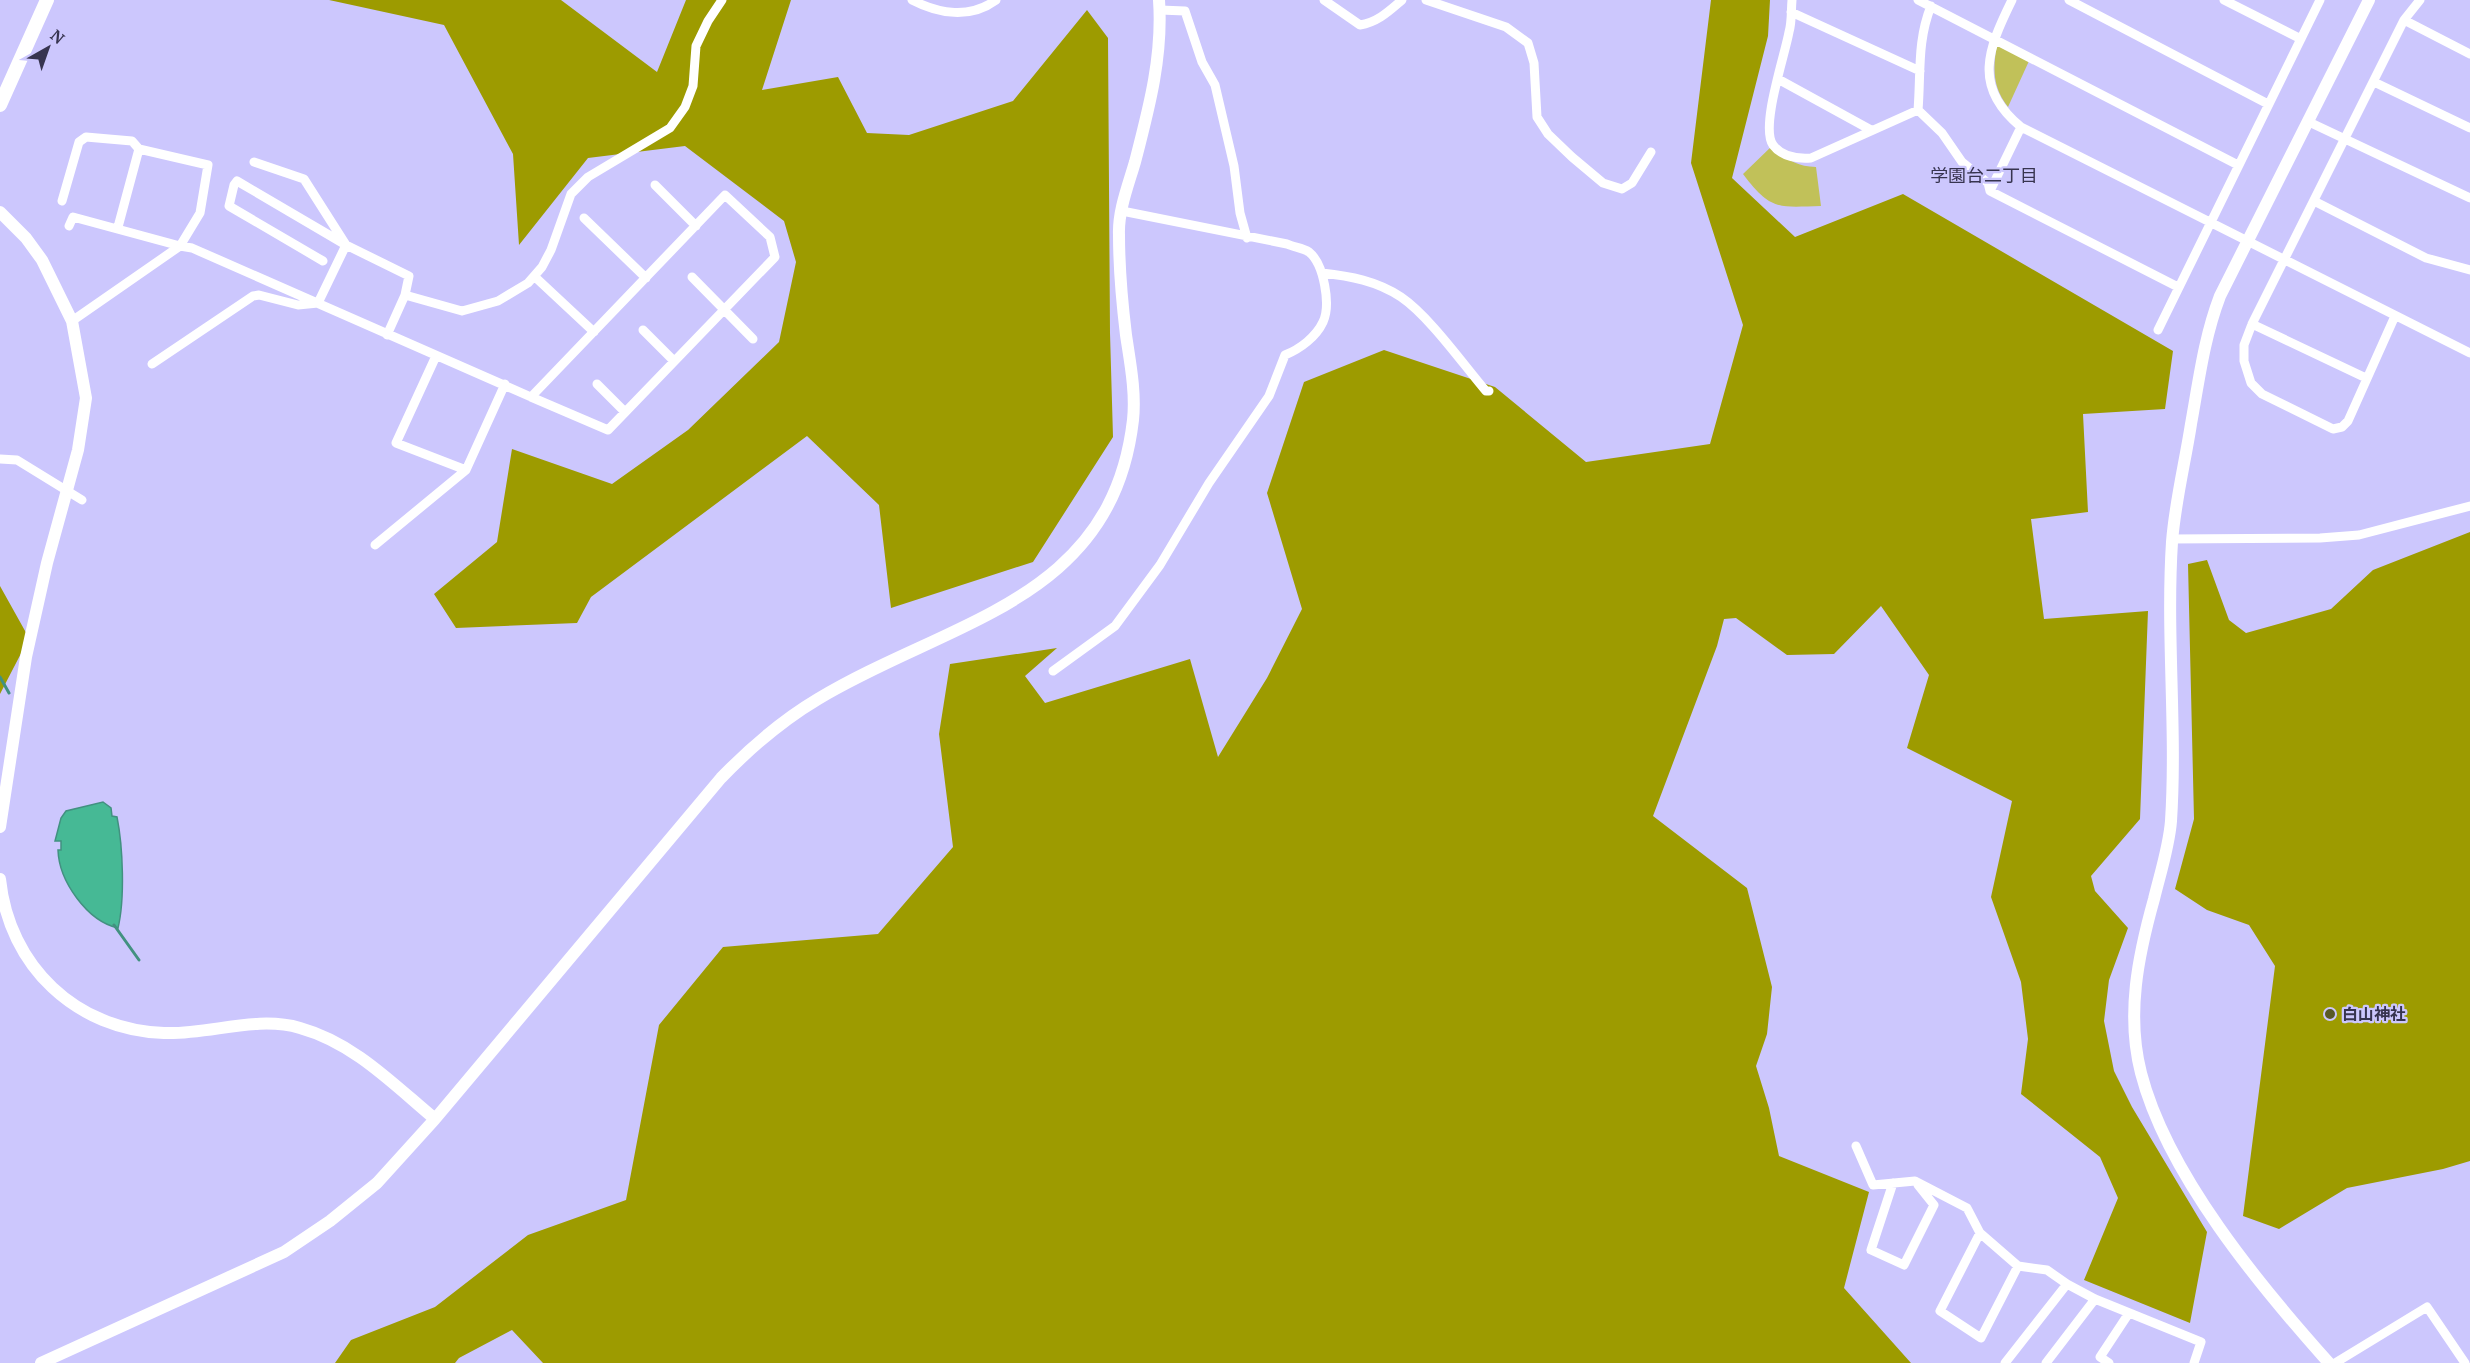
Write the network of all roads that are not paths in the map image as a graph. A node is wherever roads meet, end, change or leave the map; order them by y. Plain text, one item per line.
1 (47, 0) edge
2 (722, 0) edge
3 (912, 0) edge
4 (996, 0) edge
5 (1324, 0) edge
6 (1402, 0) edge
7 (1426, 0) edge
8 (1792, 0) edge
9 (1918, 0) edge
10 (2012, 0) edge
11 (2069, 0) edge
12 (2224, 0) edge
13 (2320, 0) edge
14 (2369, 0) edge
15 (2420, 0) edge
16 (1160, 5) edge
17 (1931, 6) junction
18 (1791, 12) junction
19 (2404, 20) junction
20 (1994, 37) junction
21 (2301, 39) junction
22 (2470, 54) edge
23 (1920, 71) junction
24 (1778, 79) junction
25 (2374, 82) junction
26 (2268, 104) junction
27 (0, 105) edge
28 (1918, 110) junction
29 (2309, 122) junction
30 (2020, 127) junction
31 (2470, 128) edge
32 (1871, 130) junction
33 (2344, 140) junction
34 (139, 149) junction
35 (1651, 152) dead end
36 (254, 162) dead end
37 (2238, 165) junction
38 (655, 185) dead end
39 (1990, 191) junction
40 (2470, 198) edge
41 (62, 201) dead end
42 (2314, 201) junction
43 (1122, 211) junction
44 (0, 212) edge
45 (584, 218) dead end
46 (2209, 223) junction
47 (69, 226) dead end
48 (696, 226) junction
49 (118, 227) junction
50 (1247, 238) junction
51 (2248, 242) junction
52 (346, 245) junction
53 (180, 246) junction
54 (323, 261) dead end
55 (2285, 261) junction
56 (2470, 270) edge
57 (1322, 273) junction
58 (534, 276) junction
59 (692, 277) dead end
60 (646, 278) junction
61 (2178, 287) junction
62 (405, 295) junction
63 (318, 303) junction
64 (724, 309) junction
65 (2395, 316) junction
66 (72, 321) junction
67 (2252, 324) junction
68 (643, 330) dead end
69 (2158, 330) dead end
70 (594, 332) junction
71 (387, 335) junction
72 (753, 339) dead end
73 (2470, 353) edge
74 (436, 356) junction
75 (674, 361) junction
76 (152, 364) dead end
77 (2366, 378) junction
78 (505, 384) junction
79 (597, 384) dead end
80 (1489, 391) dead end
81 (531, 397) junction
82 (625, 412) junction
83 (0, 459) edge
84 (466, 470) junction
85 (67, 492) junction
86 (82, 500) dead end
87 (2470, 506) edge
88 (2172, 539) junction
89 (375, 546) dead end
90 (1053, 671) dead end
91 (0, 827) edge
92 (0, 879) edge
93 (435, 1119) junction
94 (1856, 1146) dead end
95 (1915, 1181) junction
96 (1893, 1183) junction
97 (1980, 1233) junction
98 (2018, 1266) junction
99 (2067, 1284) junction
100 (2095, 1299) junction
101 (2129, 1312) junction
102 (41, 1363) edge
103 (2005, 1363) edge
104 (2046, 1363) edge
105 (2109, 1363) edge
106 (2194, 1363) edge
107 (2329, 1363) edge
108 (2335, 1363) edge
109 (2465, 1363) edge

1 - 27 main road
2 - 58 street
3 - 4 street
5 - 6 street
7 - 35 street
8 - 18 street
9 - 17 street
10 - 20 street
11 - 26 street
12 - 21 street
13 - 21 street
14 - 29 street
15 - 19 street
16 - 43 street
16 - 50 street
17 - 20 street
17 - 23 street
18 - 23 street
18 - 24 street
19 - 22 street
19 - 25 street
20 - 30 street
20 - 37 street
21 - 26 street
23 - 28 street
24 - 32 street
24 - 32 street
25 - 31 street
25 - 33 street
26 - 37 street
28 - 32 street
28 - 39 street
29 - 33 street
29 - 51 street
30 - 39 street
30 - 46 street
33 - 40 street
33 - 42 street
34 - 41 street
34 - 49 street
34 - 53 street
36 - 52 street
37 - 46 street
38 - 48 street
39 - 61 street
42 - 55 street
42 - 56 street
43 - 50 street
43 - 93 street
44 - 66 street
45 - 60 street
46 - 51 street
46 - 61 street
47 - 49 street
48 - 60 street
48 - 64 street
49 - 53 street
50 - 57 street
51 - 55 street
51 - 88 street
52 - 54 street
52 - 62 street
52 - 63 street
53 - 63 street
53 - 66 street
55 - 65 street
55 - 67 street
57 - 80 street
57 - 90 street
58 - 62 street
58 - 70 street
59 - 64 street
60 - 70 street
61 - 69 street
62 - 71 street
63 - 71 street
63 - 76 street
64 - 72 street
64 - 75 street
65 - 73 street
65 - 77 street
66 - 85 street
67 - 77 street
67 - 77 street
68 - 75 street
70 - 81 street
71 - 74 street
74 - 78 street
74 - 84 street
75 - 82 street
78 - 81 street
78 - 84 street
79 - 82 street
81 - 82 street
83 - 85 street
84 - 89 street
85 - 86 street
85 - 91 street
87 - 88 street
88 - 107 street
92 - 93 street
93 - 102 street
94 - 96 street
95 - 96 street
95 - 96 street
95 - 97 street
97 - 98 street
97 - 98 street
98 - 99 street
99 - 100 street
99 - 103 street
100 - 101 street
100 - 104 street
101 - 105 street
101 - 106 street
108 - 109 street

